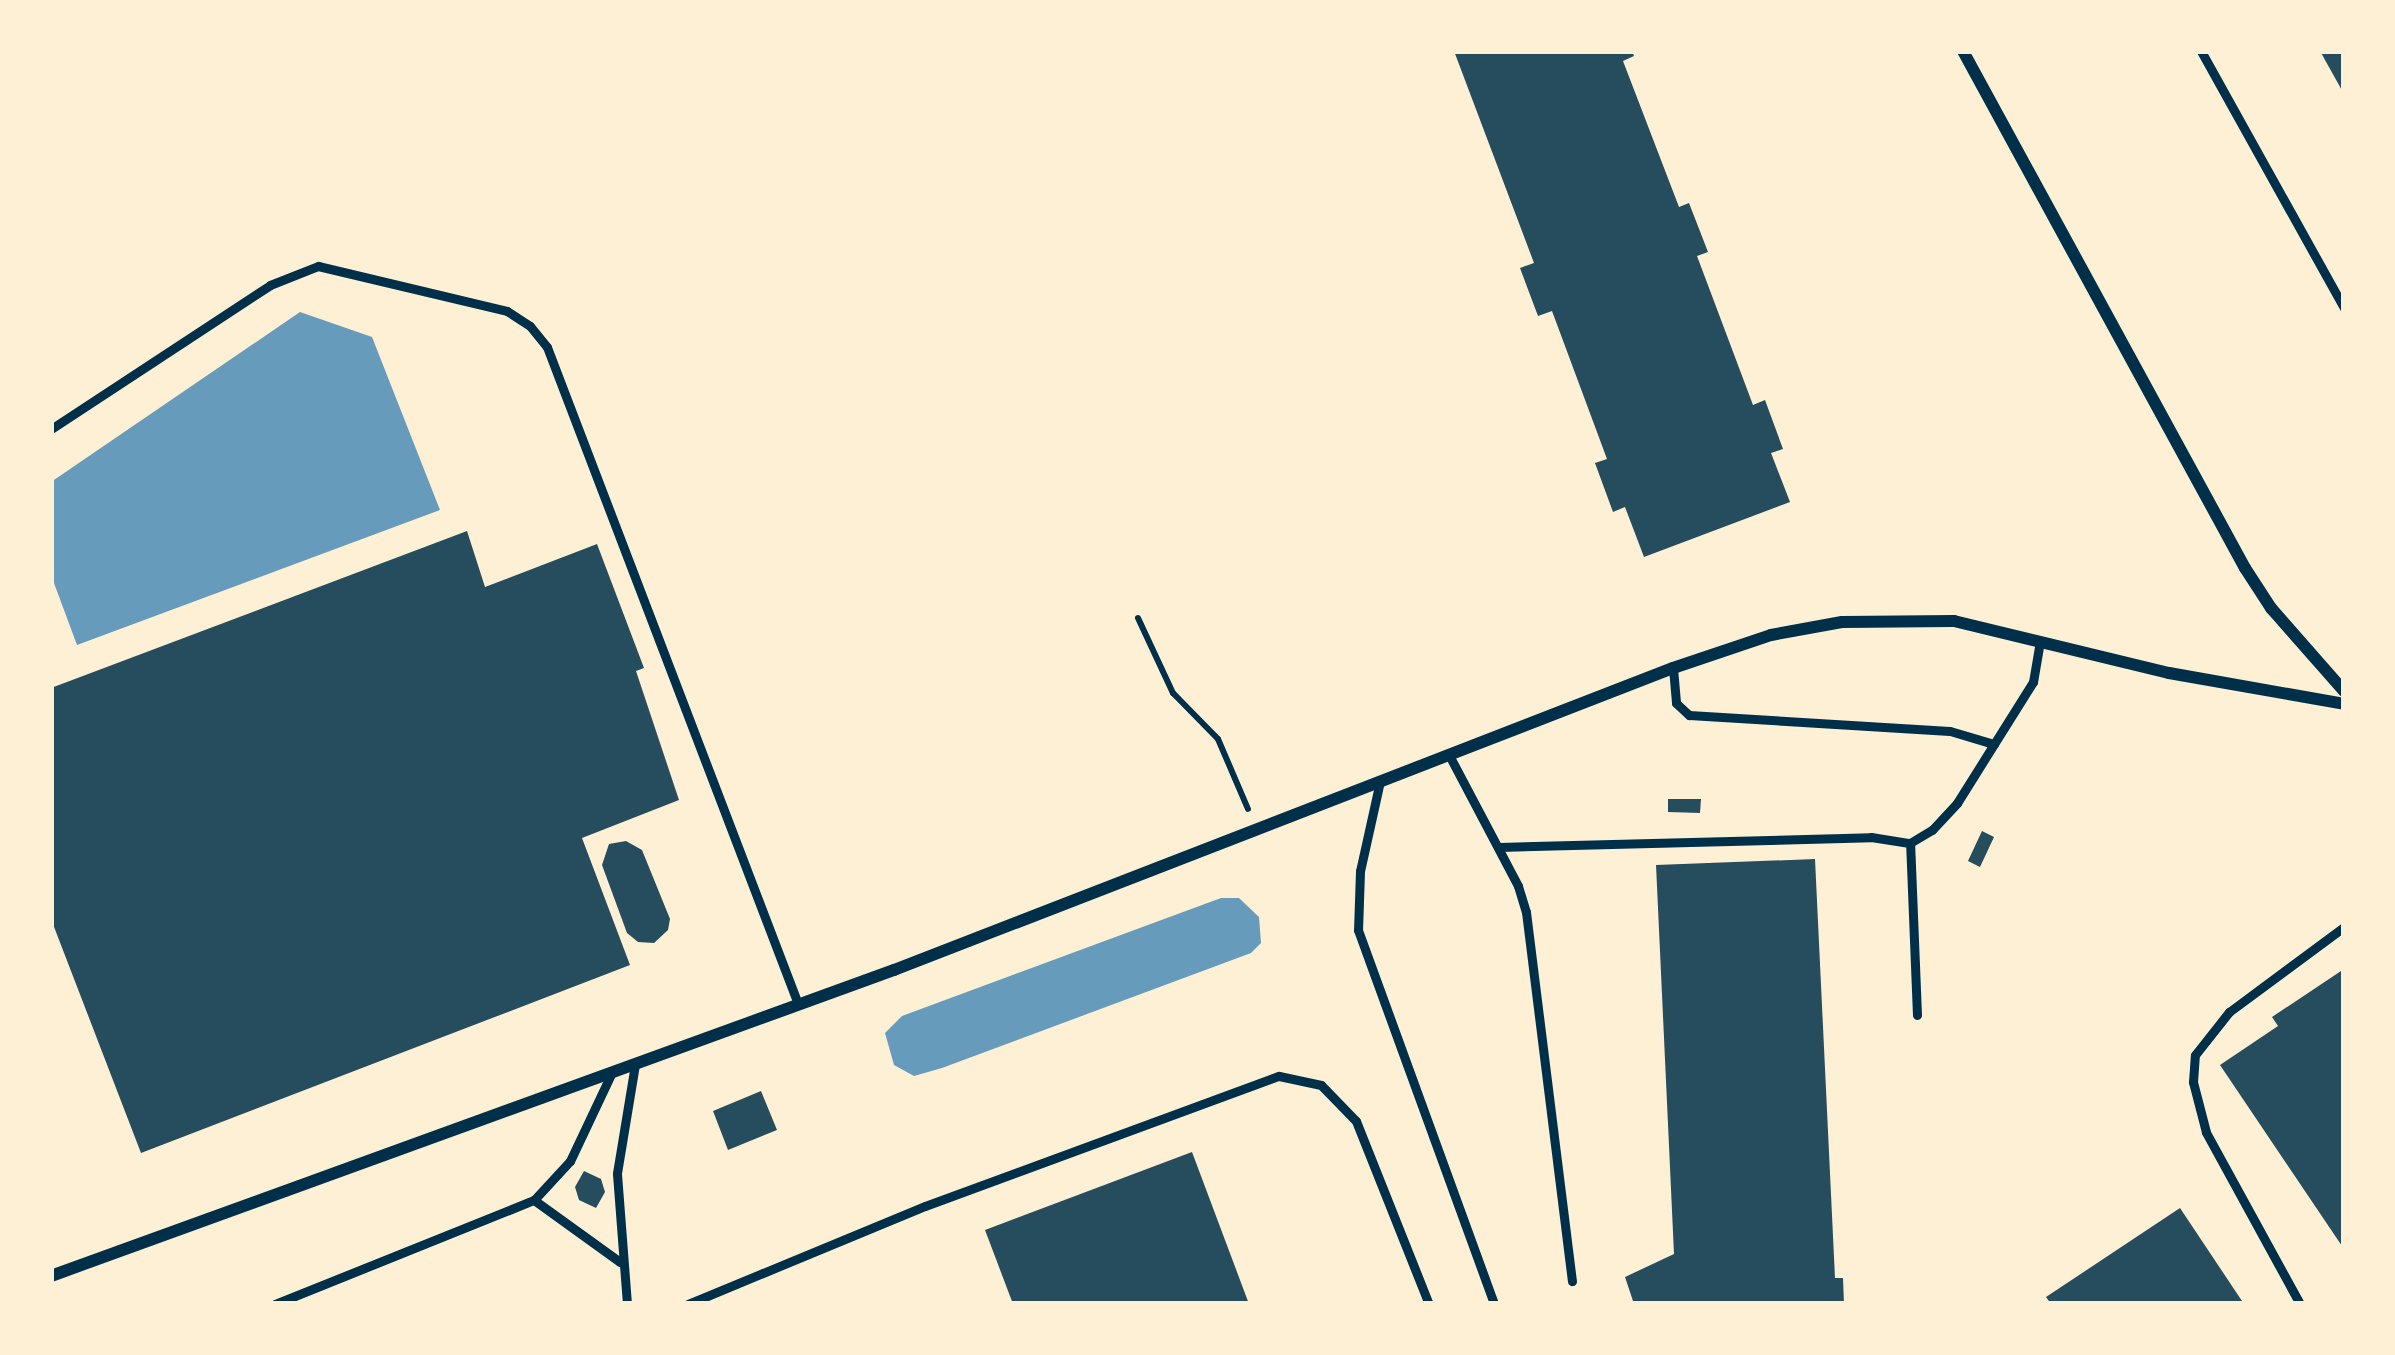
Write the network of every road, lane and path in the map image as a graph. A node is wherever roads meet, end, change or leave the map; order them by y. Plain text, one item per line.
1 (1963, 51) edge
2 (2201, 51) edge
3 (2344, 308) edge
4 (51, 429) edge
5 (1138, 618) dead end
6 (2040, 641) junction
7 (1673, 668) junction
8 (2344, 692) edge
9 (2344, 704) edge
10 (1994, 744) junction
11 (1448, 755) junction
12 (1380, 781) junction
13 (1256, 829) junction
14 (1910, 843) junction
15 (1499, 847) junction
16 (2344, 927) edge
17 (798, 1004) junction
18 (1917, 1016) dead end
19 (635, 1064) junction
20 (612, 1072) junction
21 (534, 1200) junction
22 (620, 1262) junction
23 (51, 1276) edge
24 (1572, 1281) dead end
25 (275, 1304) edge
26 (626, 1304) edge
27 (688, 1304) edge
28 (1429, 1304) edge
29 (1494, 1304) edge
30 (2300, 1304) edge

1 - 8 street
2 - 3 lane
4 - 17 lane
5 - 13 path
6 - 7 street
6 - 9 street
6 - 10 lane
7 - 10 lane
7 - 11 street
10 - 14 lane
11 - 12 street
11 - 15 lane
12 - 13 street
12 - 29 lane
13 - 17 street
14 - 15 lane
14 - 18 lane
15 - 24 lane
16 - 30 lane
17 - 19 street
19 - 20 street
19 - 22 lane
20 - 21 lane
20 - 23 street
21 - 22 lane
21 - 25 lane
22 - 26 lane
27 - 28 lane

